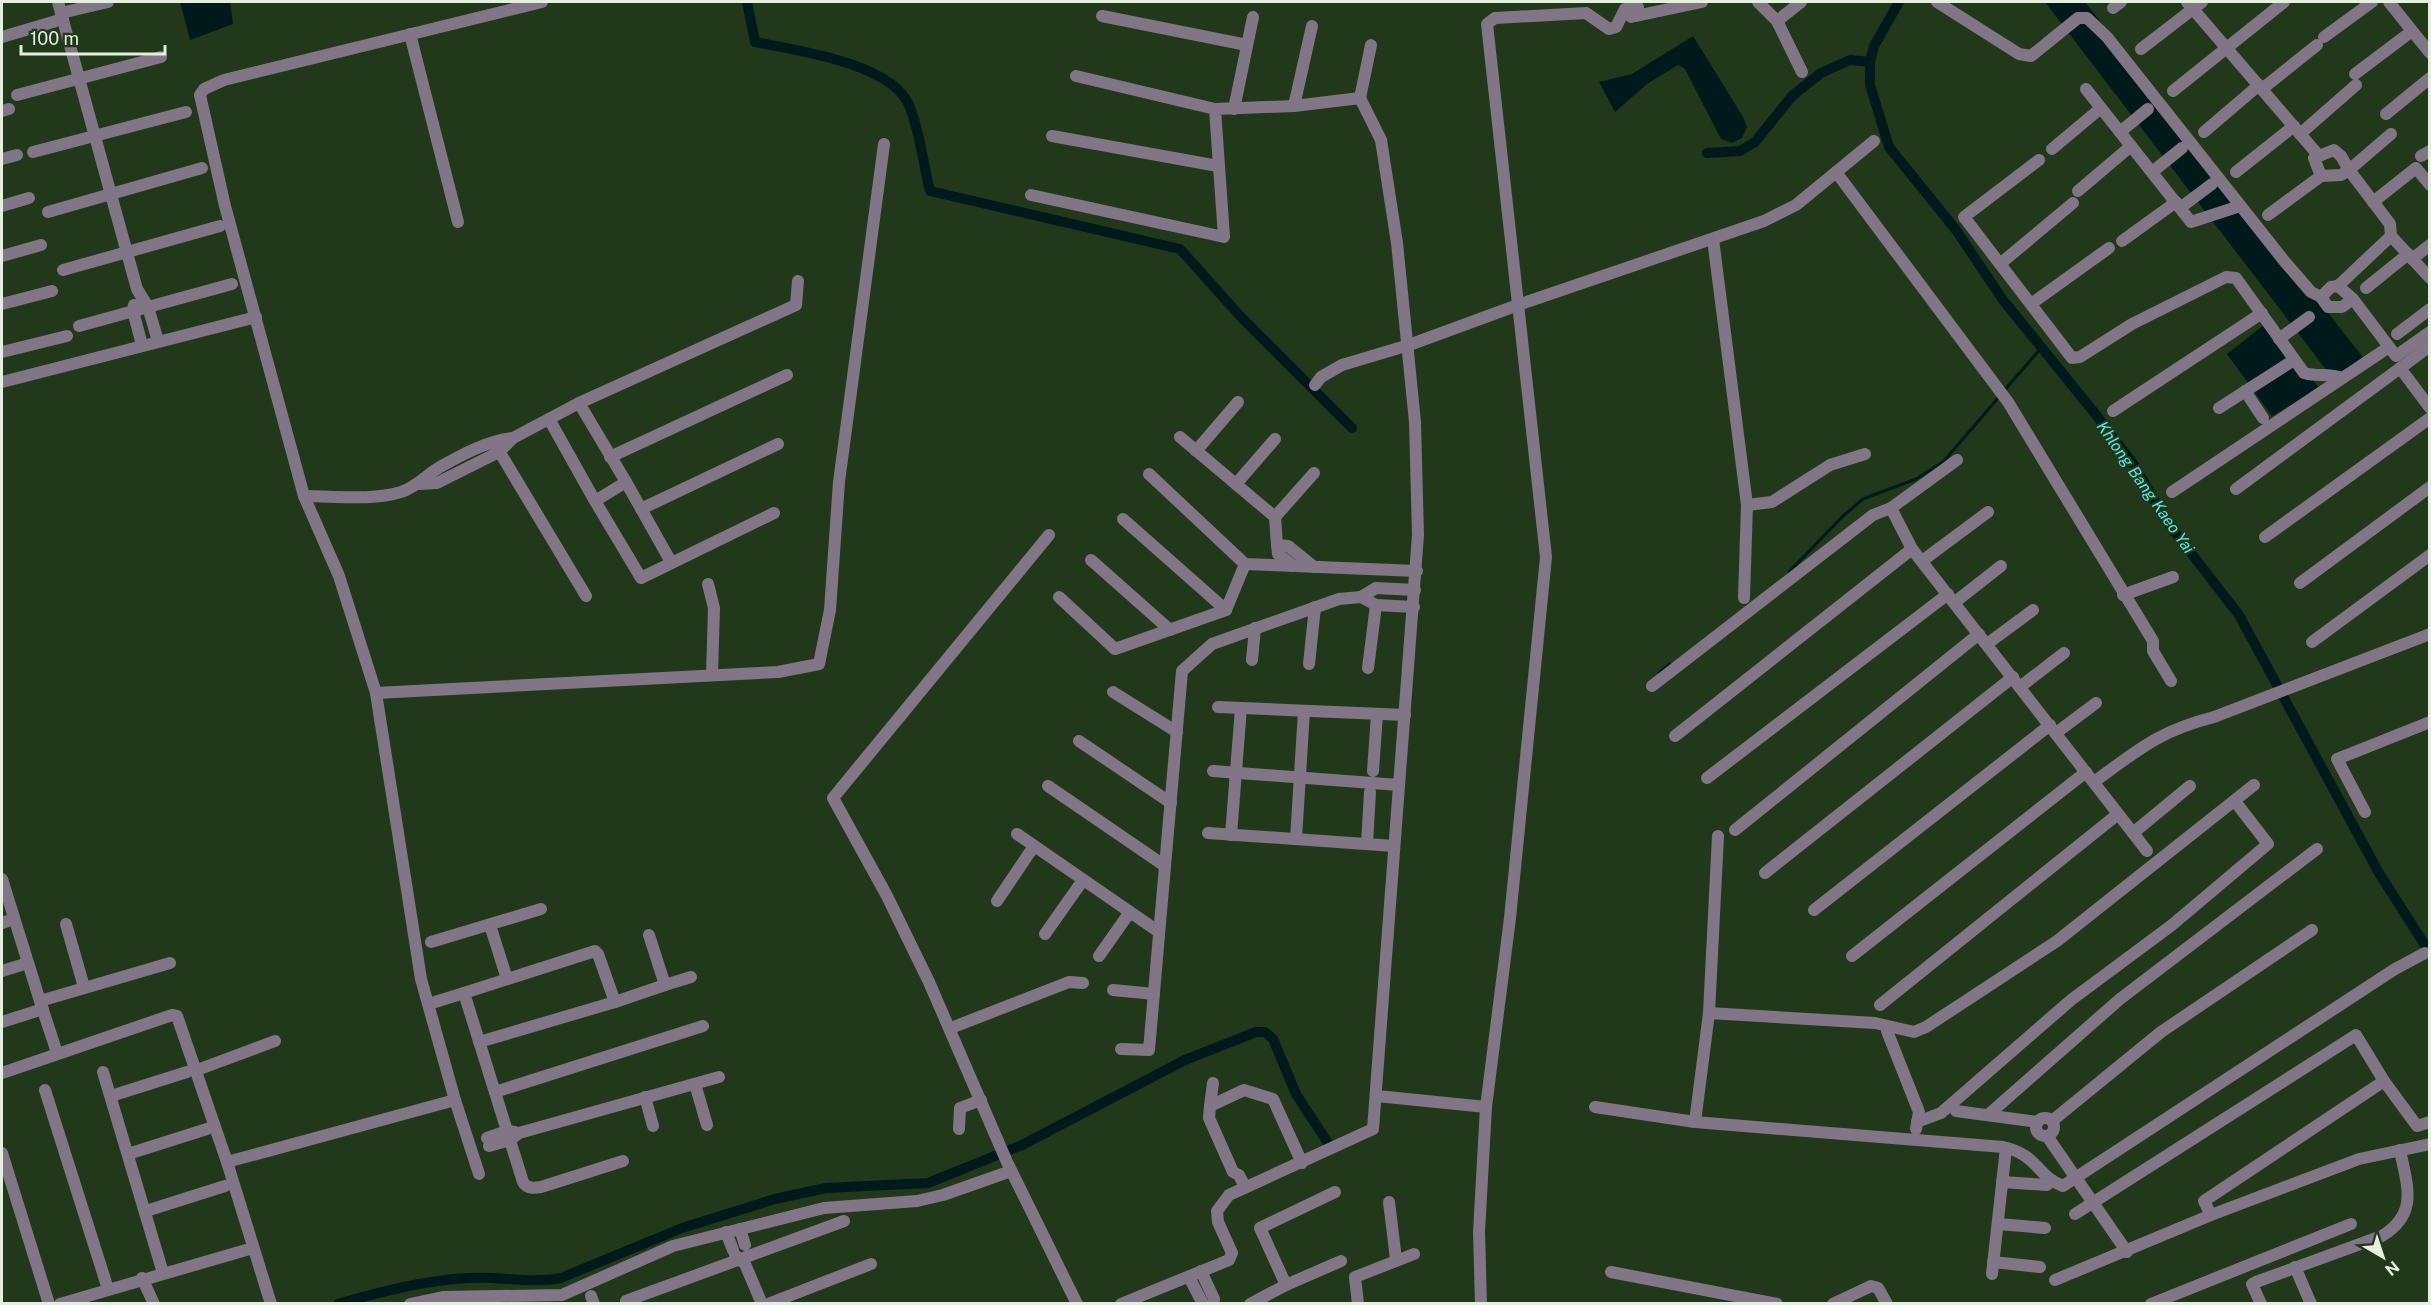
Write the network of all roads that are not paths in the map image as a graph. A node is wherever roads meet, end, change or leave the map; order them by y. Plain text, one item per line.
1 (108, 2) edge
2 (542, 2) edge
3 (1702, 2) edge
4 (1758, 2) edge
5 (1801, 2) edge
6 (1937, 2) edge
7 (2284, 2) edge
8 (2372, 2) edge
9 (2389, 2) edge
10 (2194, 4) edge
11 (60, 12) edge
12 (1102, 16) dead end
13 (1253, 18) dead end
14 (1777, 21) junction
15 (1312, 26) dead end
16 (2412, 31) junction
17 (410, 34) junction
18 (2, 37) edge
19 (1247, 45) junction
20 (1371, 45) dead end
21 (2227, 48) junction
22 (2141, 50) dead end
23 (2430, 53) edge
24 (161, 57) dead end
25 (1802, 72) dead end
26 (1076, 76) dead end
27 (79, 78) junction
28 (2430, 78) edge
29 (2260, 87) junction
30 (2086, 89) dead end
31 (2173, 91) dead end
32 (16, 95) dead end
33 (1360, 98) junction
34 (1294, 106) junction
35 (2101, 108) junction
36 (1215, 109) junction
37 (1234, 109) junction
38 (2148, 109) dead end
39 (186, 112) dead end
40 (2386, 114) dead end
41 (2297, 130) junction
42 (2120, 132) junction
43 (2204, 132) dead end
44 (2391, 134) dead end
45 (96, 136) junction
46 (1052, 136) dead end
47 (1874, 141) dead end
48 (884, 144) dead end
49 (2131, 146) junction
50 (2182, 148) dead end
51 (2052, 149) dead end
52 (33, 152) dead end
53 (17, 155) dead end
54 (2319, 156) junction
55 (2, 159) edge
56 (2039, 160) dead end
57 (1218, 166) junction
58 (202, 168) dead end
59 (2349, 170) junction
60 (1836, 172) junction
61 (2152, 172) junction
62 (2236, 172) dead end
63 (2321, 176) junction
64 (2212, 184) dead end
65 (2430, 185) edge
66 (2078, 191) dead end
67 (112, 194) junction
68 (1031, 195) dead end
69 (29, 198) dead end
70 (2373, 202) junction
71 (2073, 203) dead end
72 (2178, 205) junction
73 (2, 206) edge
74 (2240, 206) junction
75 (48, 212) dead end
76 (2268, 215) dead end
77 (458, 222) dead end
78 (220, 226) dead end
79 (2391, 236) junction
80 (1713, 238) junction
81 (2122, 241) dead end
82 (42, 245) dead end
83 (2430, 245) edge
84 (2109, 248) dead end
85 (128, 253) junction
86 (2, 256) edge
87 (2410, 256) junction
88 (2000, 264) junction
89 (63, 270) dead end
90 (2430, 278) edge
91 (798, 281) dead end
92 (232, 284) dead end
93 (2338, 286) junction
94 (2367, 288) dead end
95 (137, 289) junction
96 (52, 291) dead end
97 (2320, 297) junction
98 (2353, 299) junction
99 (2, 304) edge
100 (1518, 304) junction
101 (2031, 304) junction
102 (148, 307) junction
103 (2430, 309) edge
104 (133, 311) junction
105 (2262, 313) junction
106 (256, 317) junction
107 (2309, 317) dead end
108 (79, 326) dead end
109 (2430, 332) edge
110 (2397, 334) dead end
111 (67, 336) dead end
112 (2279, 339) junction
113 (158, 341) junction
114 (142, 345) junction
115 (1409, 345) junction
116 (2430, 346) edge
117 (2389, 347) junction
118 (2, 352) edge
119 (2294, 360) junction
120 (2400, 368) junction
121 (787, 375) dead end
122 (2342, 378) junction
123 (2, 382) edge
124 (1315, 385) dead end
125 (2245, 391) junction
126 (1238, 402) dead end
127 (579, 403) junction
128 (2219, 408) dead end
129 (2430, 408) edge
130 (2113, 411) dead end
131 (2263, 418) dead end
132 (2430, 418) edge
133 (549, 419) junction
134 (1180, 437) dead end
135 (1275, 439) dead end
136 (778, 444) dead end
137 (496, 446) junction
138 (1196, 451) junction
139 (1865, 454) dead end
140 (610, 457) junction
141 (1957, 460) dead end
142 (1314, 473) dead end
143 (1149, 474) dead end
144 (626, 482) junction
145 (1236, 484) junction
146 (2430, 487) edge
147 (2236, 489) dead end
148 (2172, 492) dead end
149 (304, 496) junction
150 (595, 501) junction
151 (1747, 505) junction
152 (641, 508) junction
153 (1891, 508) junction
154 (1988, 512) dead end
155 (774, 513) dead end
156 (1275, 517) junction
157 (1123, 519) dead end
158 (1049, 534) dead end
159 (2265, 537) dead end
160 (1277, 545) junction
161 (1912, 549) junction
162 (2430, 555) edge
163 (1091, 560) dead end
164 (1922, 561) junction
165 (671, 562) junction
166 (1245, 564) junction
167 (1293, 566) junction
168 (2001, 566) dead end
169 (1314, 567) junction
170 (1417, 571) junction
171 (2173, 577) dead end
172 (2300, 583) dead end
173 (708, 584) dead end
174 (1415, 590) junction
175 (2123, 595) junction
176 (586, 596) dead end
177 (1059, 597) dead end
178 (1361, 597) junction
179 (1744, 598) dead end
180 (1951, 598) junction
181 (1376, 605) junction
182 (1315, 607) junction
183 (1414, 607) junction
184 (1226, 610) junction
185 (2033, 610) dead end
186 (1255, 628) junction
187 (1170, 630) junction
188 (2429, 635) edge
189 (1983, 639) junction
190 (2312, 642) dead end
191 (2064, 653) dead end
192 (1252, 660) dead end
193 (1309, 664) dead end
194 (1368, 668) dead end
195 (712, 675) junction
196 (2171, 681) dead end
197 (2017, 682) junction
198 (1652, 686) dead end
199 (1113, 692) dead end
200 (376, 693) junction
201 (2096, 703) dead end
202 (1218, 707) dead end
203 (1241, 708) junction
204 (1304, 711) junction
205 (1377, 714) junction
206 (1405, 715) junction
207 (2430, 722) edge
208 (2053, 729) junction
209 (1177, 732) junction
210 (1675, 736) dead end
211 (1079, 741) dead end
212 (1213, 771) dead end
213 (1373, 771) dead end
214 (2086, 772) junction
215 (1236, 773) junction
216 (1300, 777) junction
217 (1707, 778) dead end
218 (2094, 782) junction
219 (1399, 785) junction
220 (2254, 785) dead end
221 (1047, 786) dead end
222 (2190, 786) dead end
223 (1370, 792) dead end
224 (1171, 802) junction
225 (2237, 804) dead end
226 (2365, 812) dead end
227 (2118, 814) junction
228 (1735, 830) dead end
229 (1208, 833) dead end
230 (2133, 833) junction
231 (1017, 834) dead end
232 (1231, 835) junction
233 (1718, 836) dead end
234 (1296, 839) junction
235 (1366, 844) junction
236 (1034, 846) junction
237 (1394, 846) junction
238 (2317, 849) dead end
239 (2146, 851) dead end
240 (1165, 866) junction
241 (1765, 873) dead end
242 (2, 879) edge
243 (1083, 880) junction
244 (998, 901) dead end
245 (541, 909) dead end
246 (1814, 910) dead end
247 (1130, 912) junction
248 (8, 921) edge
249 (66, 924) dead end
250 (490, 925) junction
251 (2312, 930) dead end
252 (1159, 932) junction
253 (1045, 934) dead end
254 (649, 935) dead end
255 (431, 942) dead end
256 (2425, 953) dead end
257 (1100, 956) dead end
258 (1852, 956) dead end
259 (28, 963) junction
260 (170, 963) dead end
261 (2, 971) edge
262 (691, 977) dead end
263 (507, 979) junction
264 (1083, 983) dead end
265 (664, 986) junction
266 (84, 987) junction
267 (1113, 990) dead end
268 (464, 993) junction
269 (1154, 994) junction
270 (435, 1002) dead end
271 (615, 1002) junction
272 (41, 1005) junction
273 (1880, 1005) dead end
274 (1709, 1013) junction
275 (2, 1022) edge
276 (703, 1026) dead end
277 (951, 1028) junction
278 (1887, 1031) dead end
279 (275, 1041) dead end
280 (479, 1042) junction
281 (1121, 1049) dead end
282 (57, 1053) junction
283 (192, 1071) junction
284 (103, 1072) dead end
285 (2, 1073) edge
286 (719, 1077) dead end
287 (2384, 1081) junction
288 (695, 1083) junction
289 (1213, 1083) dead end
290 (45, 1090) dead end
291 (495, 1092) junction
292 (111, 1096) junction
293 (1377, 1096) junction
294 (645, 1097) junction
295 (455, 1100) junction
296 (981, 1100) junction
297 (1210, 1106) junction
298 (1486, 1107) junction
299 (1594, 1107) dead end
300 (1956, 1111) dead end
301 (1988, 1115) junction
302 (2052, 1121) junction
303 (1695, 1122) junction
304 (1917, 1122) junction
305 (2038, 1122) junction
306 (2430, 1122) edge
307 (707, 1125) dead end
308 (653, 1126) dead end
309 (207, 1129) dead end
310 (959, 1129) dead end
311 (512, 1135) junction
312 (2047, 1136) junction
313 (1914, 1139) junction
314 (480, 1144) junction
315 (2430, 1144) edge
316 (2006, 1148) junction
317 (2400, 1150) junction
318 (2, 1153) edge
319 (128, 1154) junction
320 (623, 1161) dead end
321 (1007, 1161) junction
322 (227, 1162) junction
323 (1302, 1163) junction
324 (1233, 1172) junction
325 (479, 1174) dead end
326 (2076, 1178) junction
327 (2002, 1182) junction
328 (2047, 1185) dead end
329 (225, 1186) dead end
330 (1245, 1187) junction
331 (1335, 1192) dead end
332 (1229, 1195) junction
333 (1389, 1202) dead end
334 (2091, 1203) junction
335 (146, 1211) junction
336 (2075, 1214) dead end
337 (2211, 1215) junction
338 (844, 1221) dead end
339 (1998, 1224) junction
340 (2351, 1224) dead end
341 (740, 1228) junction
342 (2045, 1228) dead end
343 (726, 1232) junction
344 (253, 1248) junction
345 (2127, 1252) junction
346 (742, 1254) junction
347 (1414, 1254) dead end
348 (1396, 1259) junction
349 (1341, 1260) dead end
350 (871, 1264) dead end
351 (2040, 1267) dead end
352 (2295, 1267) junction
353 (1201, 1271) junction
354 (1611, 1272) dead end
355 (163, 1273) junction
356 (1189, 1277) junction
357 (142, 1278) junction
358 (2055, 1280) dead end
359 (1287, 1285) junction
360 (108, 1289) junction
361 (84, 1300) edge
362 (626, 1301) dead end
363 (50, 1304) edge
364 (60, 1304) edge
365 (154, 1304) edge
366 (271, 1304) edge
367 (410, 1304) edge
368 (762, 1304) edge
369 (768, 1304) edge
370 (1077, 1304) edge
371 (1121, 1304) edge
372 (1203, 1304) edge
373 (1213, 1304) edge
374 (1250, 1304) edge
375 (1358, 1304) edge
376 (1481, 1304) edge
377 (1777, 1304) edge
378 (1833, 1304) edge
379 (1887, 1304) edge
380 (2151, 1304) edge
381 (2261, 1304) edge
382 (2311, 1304) edge

1 - 11 street
2 - 17 street
3 - 100 street
4 - 14 street
5 - 14 street
6 - 74 street
7 - 21 street
8 - 29 street
9 - 16 street
10 - 21 street
10 - 22 street
11 - 18 street
11 - 27 street
12 - 19 street
13 - 19 street
14 - 25 street
15 - 34 street
16 - 23 street
16 - 41 street
17 - 77 street
17 - 106 street
19 - 37 street
20 - 33 street
21 - 29 street
21 - 31 street
24 - 27 street
26 - 36 street
27 - 32 street
27 - 45 street
28 - 40 street
29 - 41 street
29 - 43 street
30 - 35 street
33 - 34 street
33 - 115 street
34 - 37 street
35 - 42 street
35 - 51 street
36 - 37 street
36 - 57 street
38 - 42 street
39 - 45 street
41 - 54 street
41 - 62 street
42 - 49 street
44 - 59 street
45 - 52 street
45 - 67 street
46 - 57 street
47 - 60 street
48 - 195 street
49 - 61 street
49 - 66 street
50 - 61 street
53 - 55 street
54 - 59 street
54 - 63 street
56 - 88 street
57 - 68 street
58 - 67 street
59 - 63 street
59 - 70 street
60 - 80 street
60 - 175 street
61 - 72 street
63 - 76 street
64 - 72 street
65 - 70 street
67 - 75 street
67 - 85 street
69 - 73 street
70 - 79 street
71 - 88 street
72 - 74 street
72 - 81 street
74 - 97 street
78 - 85 street
79 - 87 street
79 - 93 street
80 - 100 street
80 - 151 street
82 - 86 street
83 - 87 street
84 - 101 street
85 - 89 street
85 - 95 street
87 - 90 street
87 - 94 street
88 - 101 street
91 - 127 street
92 - 102 street
93 - 97 street
93 - 98 street
95 - 102 street
95 - 104 street
96 - 99 street
97 - 98 street
98 - 117 street
100 - 115 street
100 - 298 street
101 - 105 street
102 - 104 street
102 - 113 street
103 - 110 street
104 - 108 street
104 - 114 street
105 - 112 street
105 - 130 street
106 - 113 street
106 - 149 street
107 - 112 street
109 - 117 street
111 - 118 street
112 - 119 street
113 - 114 street
114 - 123 street
115 - 124 street
115 - 170 street
116 - 120 street
117 - 122 street
119 - 122 street
119 - 125 street
120 - 129 street
120 - 147 street
121 - 140 street
122 - 148 street
125 - 128 street
125 - 131 street
126 - 138 street
127 - 133 street
127 - 140 street
132 - 159 street
133 - 137 street
133 - 150 street
134 - 138 street
135 - 145 street
136 - 152 street
137 - 149 street
137 - 176 street
138 - 145 street
139 - 151 street
140 - 144 street
141 - 153 street
142 - 156 street
143 - 166 street
144 - 150 street
144 - 152 street
145 - 156 street
146 - 172 street
149 - 200 street
150 - 165 street
151 - 179 street
152 - 165 street
153 - 161 street
153 - 198 street
154 - 164 street
155 - 165 street
156 - 160 street
157 - 184 street
158 - 277 street
160 - 167 street
160 - 169 street
161 - 164 street
161 - 210 street
162 - 190 street
163 - 187 street
164 - 180 street
166 - 167 street
166 - 184 street
167 - 169 street
168 - 180 street
169 - 170 street
170 - 174 street
171 - 175 street
173 - 195 street
174 - 178 street
174 - 183 street
175 - 196 street
177 - 187 street
178 - 181 street
178 - 182 street
180 - 189 street
180 - 217 street
181 - 183 street
181 - 194 street
182 - 186 street
182 - 193 street
183 - 206 street
184 - 187 street
185 - 189 street
186 - 192 street
186 - 209 street
188 - 218 street
189 - 197 street
189 - 228 street
191 - 197 street
195 - 200 street
197 - 208 street
197 - 241 street
199 - 209 street
200 - 295 street
201 - 208 street
202 - 203 street
203 - 204 street
203 - 215 street
204 - 205 street
204 - 216 street
205 - 206 street
205 - 213 street
206 - 219 street
207 - 226 street
208 - 214 street
208 - 246 street
209 - 224 street
211 - 224 street
212 - 215 street
214 - 218 street
214 - 258 street
215 - 216 street
215 - 232 street
216 - 219 street
216 - 234 street
218 - 227 street
219 - 237 street
220 - 274 street
221 - 240 street
222 - 230 street
223 - 235 street
224 - 240 street
225 - 304 street
227 - 230 street
227 - 273 street
229 - 232 street
230 - 239 street
231 - 236 street
232 - 234 street
233 - 274 street
234 - 235 street
235 - 237 street
236 - 243 street
236 - 244 street
237 - 293 street
238 - 301 street
240 - 252 street
242 - 248 street
243 - 247 street
243 - 253 street
245 - 250 street
247 - 252 street
247 - 257 street
248 - 259 street
249 - 266 street
250 - 255 street
250 - 263 street
251 - 302 street
252 - 269 street
254 - 265 street
256 - 326 street
259 - 261 street
259 - 272 street
260 - 266 street
262 - 265 street
263 - 268 street
263 - 271 street
264 - 277 street
265 - 271 street
266 - 272 street
267 - 269 street
268 - 270 street
268 - 280 street
269 - 281 street
271 - 280 street
272 - 275 street
272 - 282 street
274 - 303 street
276 - 291 street
277 - 296 street
278 - 304 street
279 - 283 street
280 - 291 street
282 - 283 street
282 - 285 street
283 - 292 street
283 - 322 street
284 - 292 street
286 - 288 street
287 - 306 street
287 - 334 street
287 - 337 street
288 - 294 street
288 - 307 street
289 - 297 street
290 - 360 street
291 - 311 street
292 - 319 street
293 - 298 street
293 - 323 street
294 - 308 street
294 - 311 street
295 - 314 street
295 - 322 street
296 - 310 street
296 - 321 street
297 - 323 street
297 - 324 street
298 - 376 street
299 - 303 street
300 - 301 street
301 - 305 street
302 - 305 street
302 - 312 street
303 - 313 street
304 - 313 street
305 - 312 street
309 - 319 street
311 - 314 street
311 - 320 street
312 - 326 street
313 - 316 street
314 - 325 street
315 - 317 street
316 - 326 street
316 - 327 street
317 - 337 street
317 - 352 street
318 - 363 street
319 - 335 street
321 - 341 street
321 - 370 street
322 - 344 street
323 - 330 street
324 - 330 street
324 - 332 street
326 - 334 street
327 - 328 street
327 - 339 street
329 - 335 street
330 - 332 street
331 - 359 street
332 - 353 street
333 - 348 street
334 - 336 street
334 - 345 street
335 - 355 street
337 - 345 street
338 - 346 street
339 - 342 street
339 - 351 street
340 - 380 street
341 - 343 street
341 - 346 street
343 - 346 street
343 - 367 street
344 - 355 street
344 - 366 street
345 - 358 street
346 - 362 street
346 - 368 street
347 - 348 street
348 - 375 street
349 - 359 street
350 - 369 street
352 - 381 street
352 - 382 street
353 - 356 street
353 - 373 street
354 - 377 street
355 - 357 street
356 - 371 street
356 - 372 street
357 - 360 street
357 - 365 street
359 - 374 street
360 - 361 street
361 - 364 street
378 - 379 street

